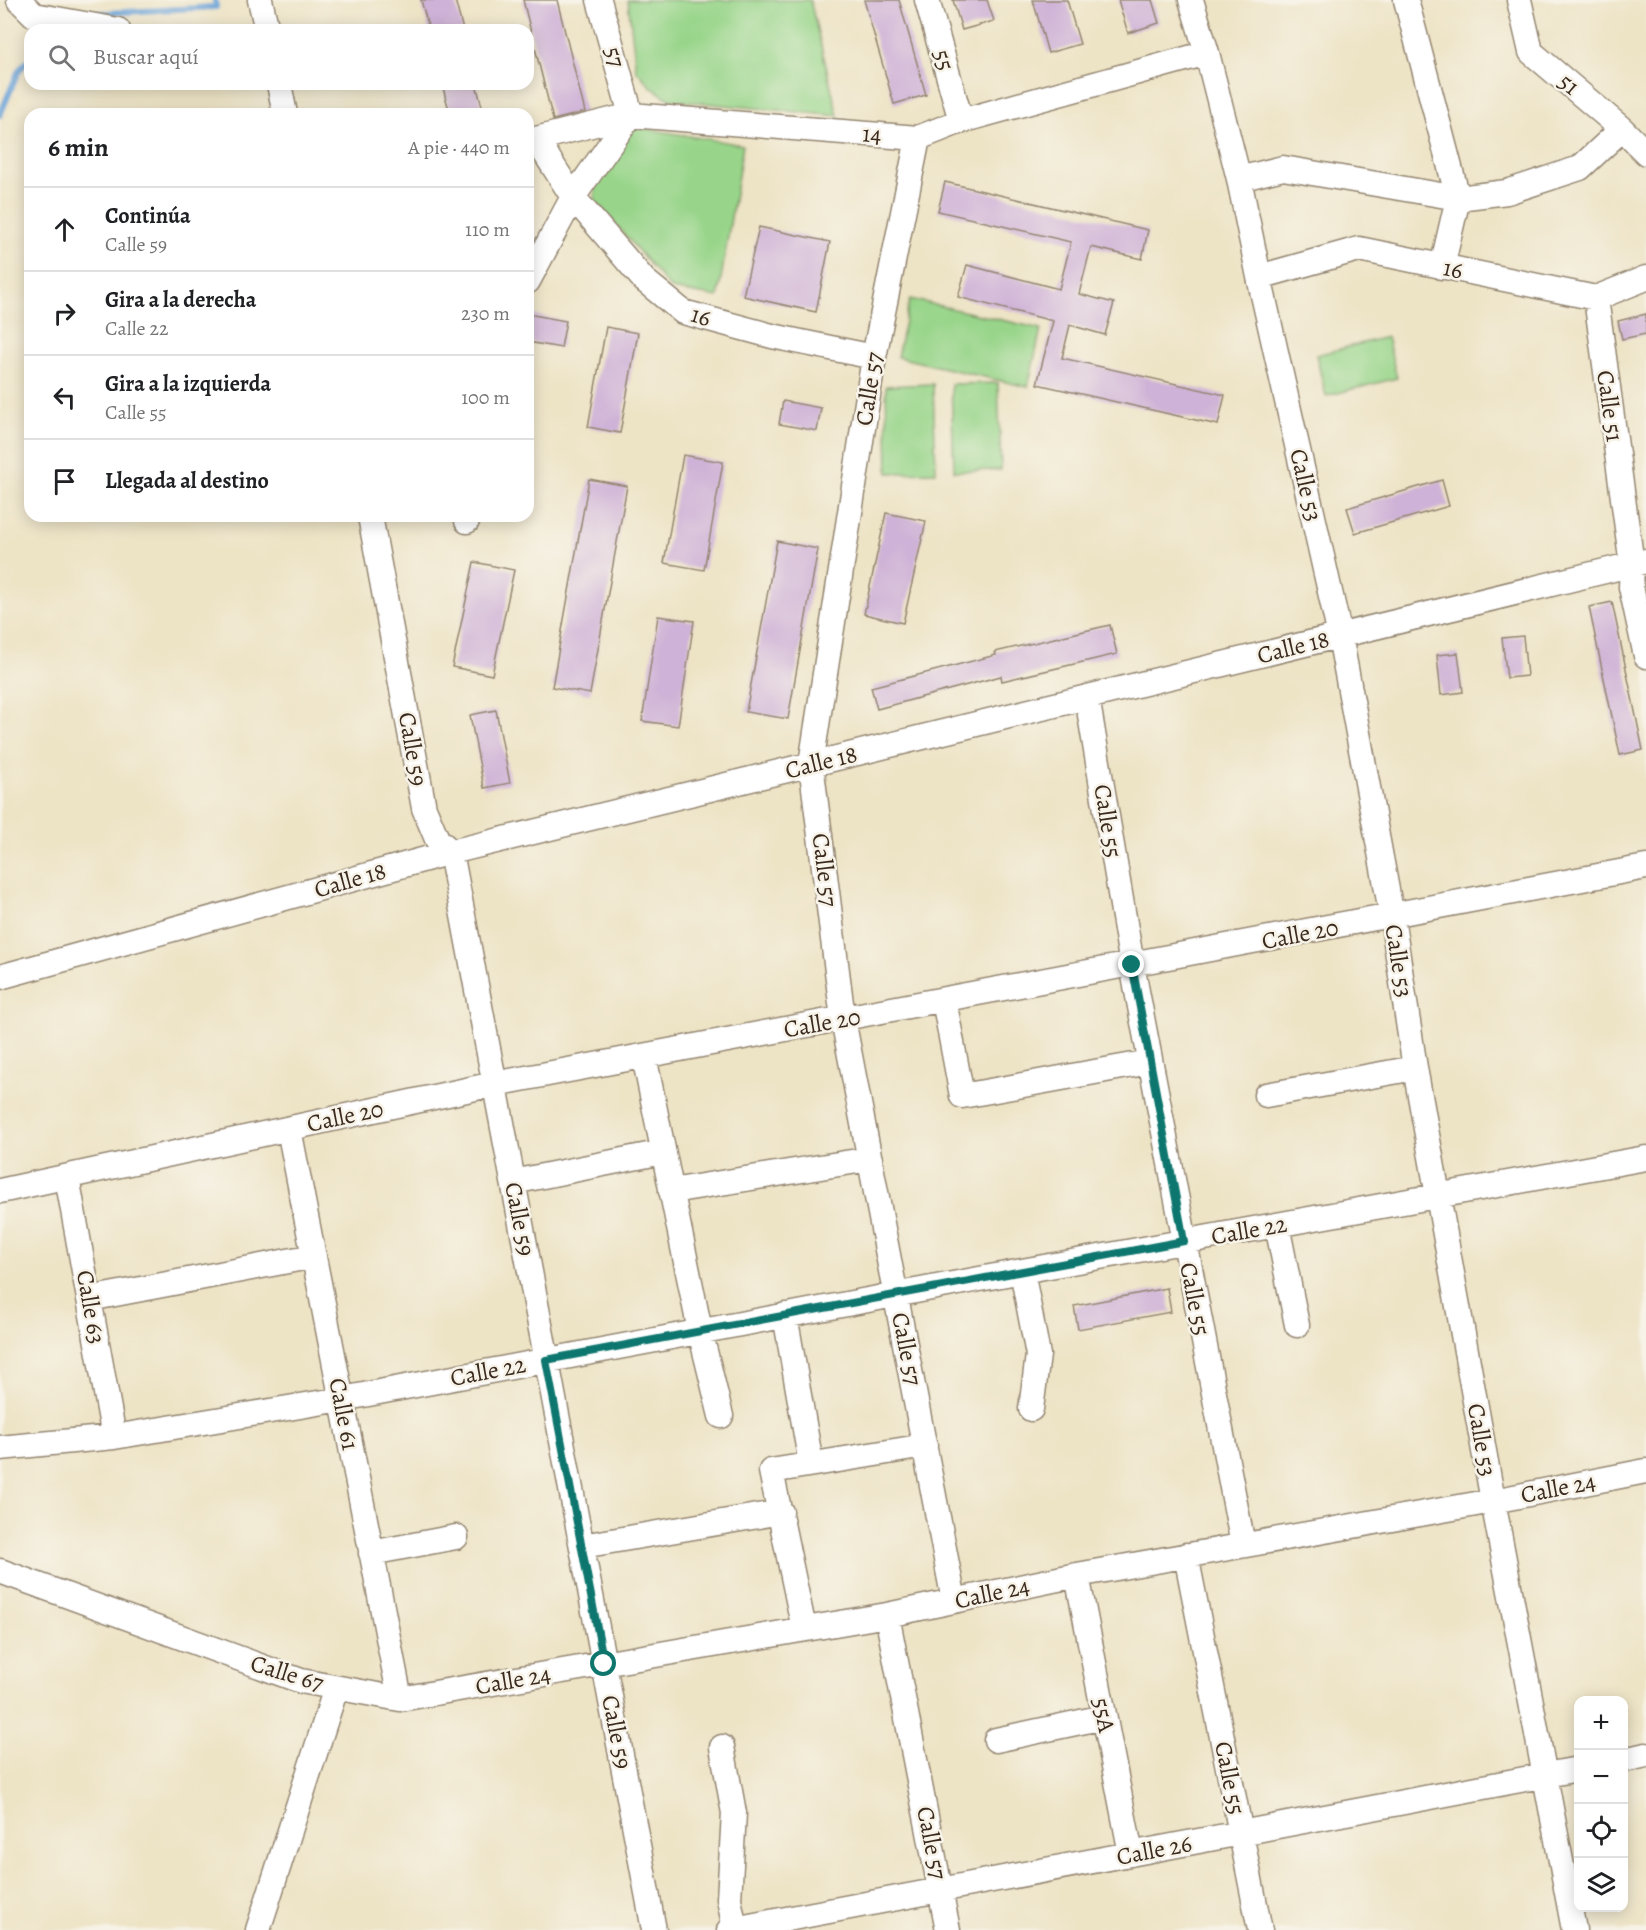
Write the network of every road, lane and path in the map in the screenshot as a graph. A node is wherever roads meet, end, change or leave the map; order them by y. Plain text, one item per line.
1 (19, 0) edge
2 (260, 0) edge
3 (599, 0) edge
4 (927, 0) edge
5 (1191, 0) edge
6 (1406, 0) edge
7 (1520, 0) edge
8 (84, 24) edge
9 (266, 24) edge
10 (1207, 53) junction
11 (280, 90) edge
12 (284, 108) edge
13 (631, 115) junction
14 (961, 121) junction
15 (1622, 129) junction
16 (918, 138) junction
17 (534, 139) edge
18 (534, 143) edge
19 (1646, 153) edge
20 (1239, 179) junction
21 (573, 197) junction
22 (1458, 198) junction
23 (1442, 267) junction
24 (534, 270) edge
25 (1259, 277) junction
26 (1646, 278) edge
27 (1596, 298) junction
28 (874, 357) junction
29 (371, 522) edge
30 (1639, 563) edge
31 (1340, 636) junction
32 (1646, 656) edge
33 (1087, 697) junction
34 (811, 764) junction
35 (451, 852) junction
36 (1646, 867) edge
37 (1392, 916) junction
38 (1132, 965) junction
39 (0, 977) edge
40 (944, 1000) junction
41 (843, 1019) junction
42 (644, 1056) junction
43 (1150, 1062) junction
44 (1415, 1068) junction
45 (494, 1084) junction
46 (1266, 1095) dead end
47 (289, 1129) junction
48 (663, 1152) junction
49 (1646, 1158) edge
50 (870, 1159) junction
51 (67, 1176) junction
52 (513, 1182) junction
53 (0, 1191) edge
54 (671, 1191) junction
55 (1438, 1197) junction
56 (1277, 1225) junction
57 (1184, 1241) junction
58 (314, 1256) junction
59 (1022, 1271) junction
60 (897, 1294) junction
61 (89, 1299) junction
62 (785, 1315) junction
63 (1297, 1325) dead end
64 (700, 1331) junction
65 (546, 1360) junction
66 (342, 1399) junction
67 (1031, 1409) dead end
68 (721, 1416) dead end
69 (114, 1437) junction
70 (925, 1446) junction
71 (0, 1448) edge
72 (811, 1464) junction
73 (1646, 1471) edge
74 (1493, 1501) junction
75 (780, 1512) junction
76 (456, 1537) dead end
77 (1243, 1545) junction
78 (582, 1546) junction
79 (371, 1553) junction
80 (1186, 1555) junction
81 (0, 1571) edge
82 (1077, 1575) junction
83 (954, 1601) junction
84 (887, 1615) junction
85 (804, 1629) junction
86 (604, 1664) junction
87 (336, 1688) junction
88 (400, 1699) junction
89 (1104, 1718) junction
90 (996, 1740) dead end
91 (722, 1747) dead end
92 (1646, 1755) edge
93 (1628, 1759) edge
94 (1574, 1769) edge
95 (1544, 1775) junction
96 (1241, 1833) junction
97 (1131, 1854) junction
98 (941, 1890) junction
99 (732, 1929) edge
100 (258, 1930) edge
101 (654, 1930) edge
102 (948, 1930) edge
103 (1260, 1930) edge
104 (1574, 1930) edge

1 - 8 street
2 - 9 street
3 - 13 street, 57
4 - 14 street, 55
5 - 10 street, Calle 53
6 - 22 street
7 - 15 street, 51
10 - 14 street, 14
10 - 20 street, Calle 53
11 - 12 street
13 - 16 street, 14
13 - 17 street, 14
13 - 21 street
14 - 16 street, 14
15 - 19 street, 51
15 - 22 street
16 - 28 street, Calle 57
18 - 21 street, 16
20 - 22 street
20 - 25 street, Calle 53
21 - 24 street
21 - 28 street, 16
22 - 23 street
23 - 25 street, 16
23 - 27 street, 16
25 - 31 street, Calle 53
26 - 27 street
27 - 30 street, Calle 51
28 - 34 street, Calle 57
29 - 35 street, Calle 59
30 - 31 street, Calle 18
30 - 32 street, Calle 51
31 - 33 street, Calle 18
31 - 37 street, Calle 53
33 - 34 street, Calle 18
33 - 38 street, Calle 55
34 - 35 street, Calle 18
34 - 41 street, Calle 57
35 - 39 street, Calle 18
35 - 45 street, Calle 59
36 - 37 street, Calle 20
37 - 38 street, Calle 20
37 - 44 street, Calle 53
38 - 40 street, Calle 20
38 - 43 street, Calle 55
40 - 41 street, Calle 20
40 - 43 street
41 - 42 street, Calle 20
41 - 50 street, Calle 57
42 - 45 street, Calle 20
42 - 48 street
43 - 57 street, Calle 55
44 - 46 street
44 - 55 street, Calle 53
45 - 47 street, Calle 20
45 - 52 street, Calle 59
47 - 51 street, Calle 20
47 - 58 street, Calle 61
48 - 52 street
48 - 54 street
49 - 55 street, Calle 22
50 - 54 street
50 - 60 street, Calle 57
51 - 53 street, Calle 20
51 - 61 street, Calle 63
52 - 65 street, Calle 59
54 - 64 street
55 - 56 street, Calle 22
55 - 74 street, Calle 53
56 - 57 street, Calle 22
56 - 63 street
57 - 59 street, Calle 22
57 - 77 street, Calle 55
58 - 61 street
58 - 66 street, Calle 61
59 - 60 street, Calle 22
59 - 67 street
60 - 62 street, Calle 22
60 - 70 street, Calle 57
61 - 69 street, Calle 63
62 - 64 street, Calle 22
62 - 72 street
64 - 65 street, Calle 22
64 - 68 street
65 - 66 street, Calle 22
65 - 78 street, Calle 59
66 - 69 street, Calle 22
66 - 79 street, Calle 61
69 - 71 street, Calle 22
70 - 72 street
70 - 83 street, Calle 57
72 - 75 street
73 - 74 street, Calle 24
74 - 77 street, Calle 24
74 - 95 street, Calle 53
75 - 78 street
75 - 85 street
76 - 79 street
77 - 80 street, Calle 24
78 - 86 street, Calle 59
79 - 88 street, Calle 61
80 - 82 street, Calle 24
80 - 96 street, Calle 55
81 - 87 street, Calle 67
82 - 83 street, Calle 24
82 - 89 street, 55A
83 - 84 street, Calle 24
84 - 85 street, Calle 24
84 - 98 street, Calle 57
85 - 86 street, Calle 24
86 - 88 street, Calle 24
86 - 101 street, Calle 59
87 - 88 street, Calle 24
87 - 100 street, Calle 67
89 - 90 street
89 - 97 street, 55A
91 - 99 street
92 - 93 street
94 - 95 street, Calle 26
95 - 96 street, Calle 26
95 - 104 street, Calle 53
96 - 97 street, Calle 26
96 - 103 street, Calle 55
97 - 98 street, Calle 26
98 - 99 street, Calle 26
98 - 102 street, Calle 57

